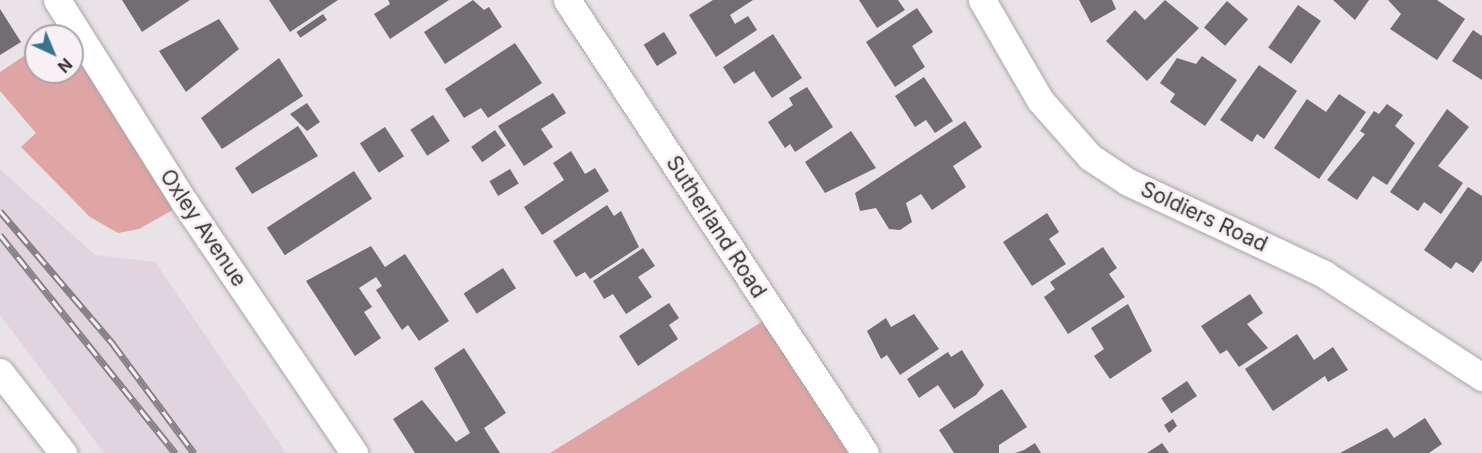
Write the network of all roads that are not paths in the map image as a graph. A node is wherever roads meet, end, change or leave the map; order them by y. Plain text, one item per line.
1 (57, 0) edge
2 (567, 0) edge
3 (982, 0) edge
4 (0, 372) edge
5 (1482, 377) edge
6 (63, 453) edge
7 (354, 453) edge
8 (865, 453) edge

1 - 7 street, Oxley Avenue
2 - 8 street, Sutherland Road
3 - 5 street, Soldiers Road
4 - 6 street

